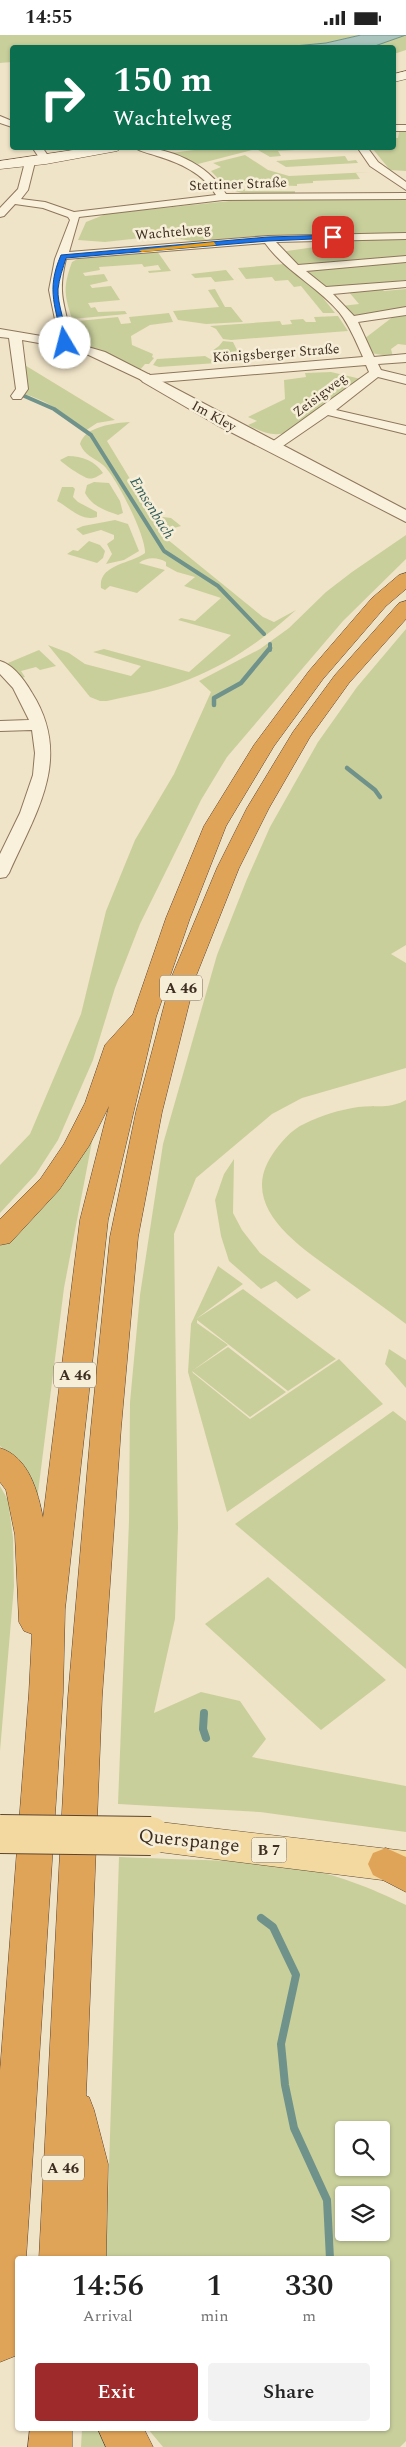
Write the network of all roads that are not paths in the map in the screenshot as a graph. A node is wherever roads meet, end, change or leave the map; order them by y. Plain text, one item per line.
1 (40, 150) edge
2 (101, 150) edge
3 (147, 150) edge
4 (364, 150) edge
5 (46, 160) junction
6 (30, 163) junction
7 (0, 165) edge
8 (406, 187) edge
9 (406, 196) edge
10 (223, 197) junction
11 (14, 201) junction
12 (0, 214) edge
13 (73, 215) junction
14 (406, 236) edge
15 (268, 239) junction
16 (63, 256) junction
17 (406, 259) edge
18 (295, 269) junction
19 (406, 284) edge
20 (324, 291) junction
21 (406, 311) edge
22 (351, 319) junction
23 (0, 333) edge
24 (15, 335) junction
25 (65, 343) junction
26 (406, 358) edge
27 (373, 367) junction
28 (148, 379) junction
29 (406, 380) edge
30 (17, 396) dead end
31 (326, 411) junction
32 (406, 430) edge
33 (272, 447) junction
34 (406, 517) edge
35 (406, 579) edge
36 (406, 607) edge
37 (0, 666) edge
38 (38, 725) junction
39 (0, 726) edge
40 (8, 835) edge
41 (0, 873) edge
42 (144, 1017) junction
43 (0, 1236) edge
44 (0, 1459) edge
45 (41, 1739) junction
46 (0, 1833) edge
47 (399, 1869) edge
48 (68, 2076) junction
49 (59, 2256) edge
50 (86, 2256) edge
51 (0, 2341) edge
52 (51, 2431) edge
53 (120, 2431) edge
54 (50, 2447) edge
55 (131, 2447) edge

1 - 5 street
2 - 5 main road
3 - 10 street
4 - 8 street
5 - 6 main road
6 - 7 main road
6 - 11 street
9 - 10 street, Stettiner Straße
10 - 13 street, Stettiner Straße
11 - 12 street
11 - 13 street
13 - 16 street
14 - 15 street, Wachtelweg
15 - 16 street, Wachtelweg
15 - 18 street
16 - 25 street
17 - 18 street
18 - 20 street
19 - 20 street
20 - 22 street
21 - 22 street
22 - 27 street
23 - 24 street, Im Kley
24 - 25 street, Im Kley
24 - 30 street
25 - 28 street, Im Kley
26 - 27 street, Königsberger Straße
27 - 28 street, Königsberger Straße
27 - 29 street
27 - 31 street, Zeisigweg
28 - 33 street, Im Kley
31 - 32 street
31 - 33 street, Zeisigweg
33 - 34 street, Im Kley
35 - 42 highway, A 46
36 - 48 highway, A 46
37 - 38 street
38 - 39 street
38 - 40 street
40 - 41 street
42 - 43 highway
42 - 45 highway, A 46
44 - 45 highway
45 - 51 highway, A 46
46 - 47 main road, Querspange / B 7, bridge
48 - 49 highway, A 46
48 - 50 highway
52 - 54 highway
53 - 55 highway

